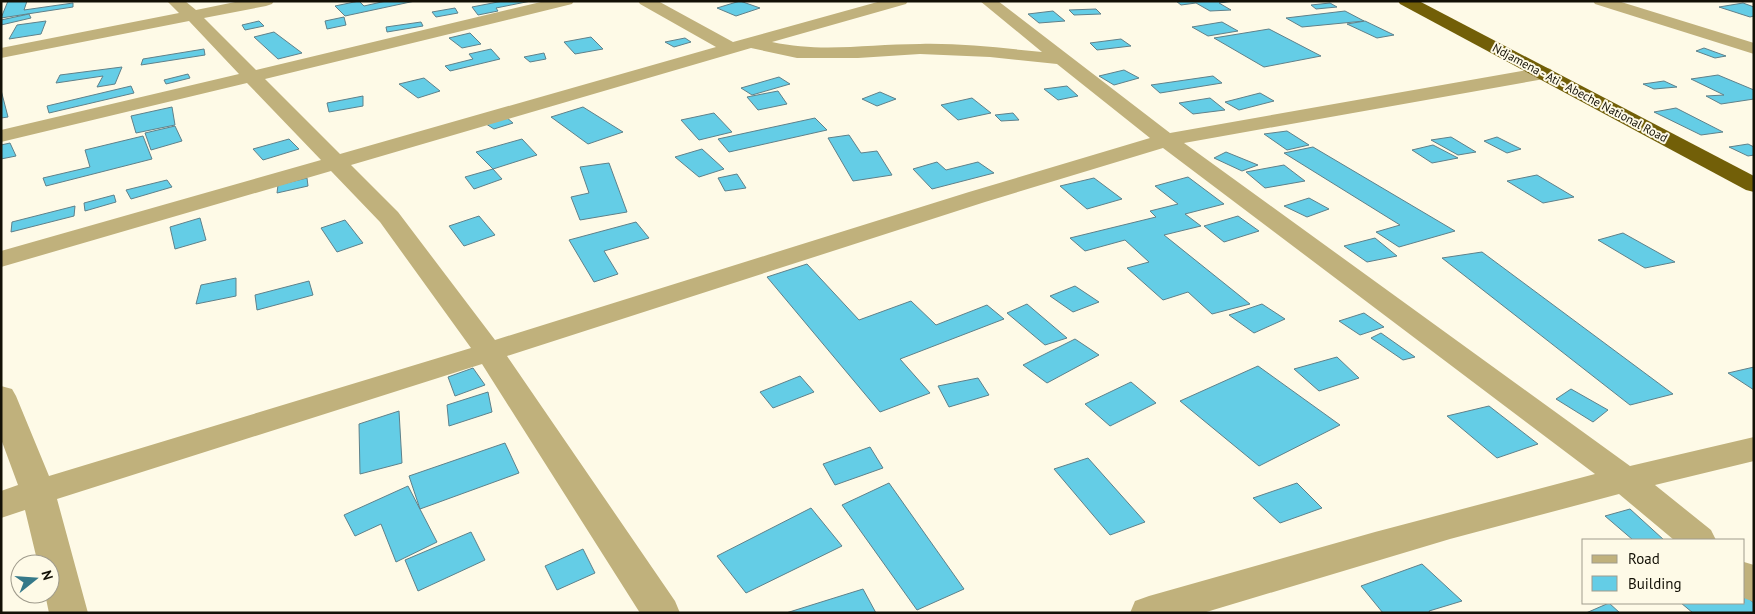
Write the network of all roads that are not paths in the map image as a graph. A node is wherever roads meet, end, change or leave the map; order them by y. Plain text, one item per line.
1 (175, 1) edge
2 (266, 1) edge
3 (566, 1) edge
4 (646, 1) edge
5 (900, 1) edge
6 (988, 1) edge
7 (1406, 1) edge
8 (1600, 1) edge
9 (193, 16) junction
10 (750, 42) junction
11 (731, 48) junction
12 (1754, 49) edge
13 (1, 53) edge
14 (1061, 59) junction
15 (1544, 73) junction
16 (250, 76) junction
17 (1, 136) edge
18 (1166, 140) junction
19 (337, 164) junction
20 (1754, 185) edge
21 (1, 259) edge
22 (489, 352) junction
23 (1, 396) edge
24 (1754, 449) edge
25 (1623, 478) junction
26 (38, 492) junction
27 (1, 505) edge
28 (1697, 539) edge
29 (69, 613) edge
30 (662, 613) edge
31 (1149, 613) edge

1 - 9 street
2 - 9 street
3 - 16 street
4 - 11 street
5 - 10 street
6 - 14 street
7 - 15 highway, Ndjamena - Ati - Abeche National Road
8 - 12 street
9 - 13 street
9 - 16 street
10 - 11 street
10 - 14 street
11 - 19 street
14 - 18 street
15 - 18 street
15 - 20 highway, Ndjamena - Ati - Abeche National Road
16 - 17 street
16 - 19 street
18 - 22 street
18 - 25 street
19 - 21 street
19 - 22 street
22 - 26 street
22 - 30 street
23 - 26 street
24 - 25 street
25 - 28 street
25 - 31 street
26 - 27 street
26 - 29 street

